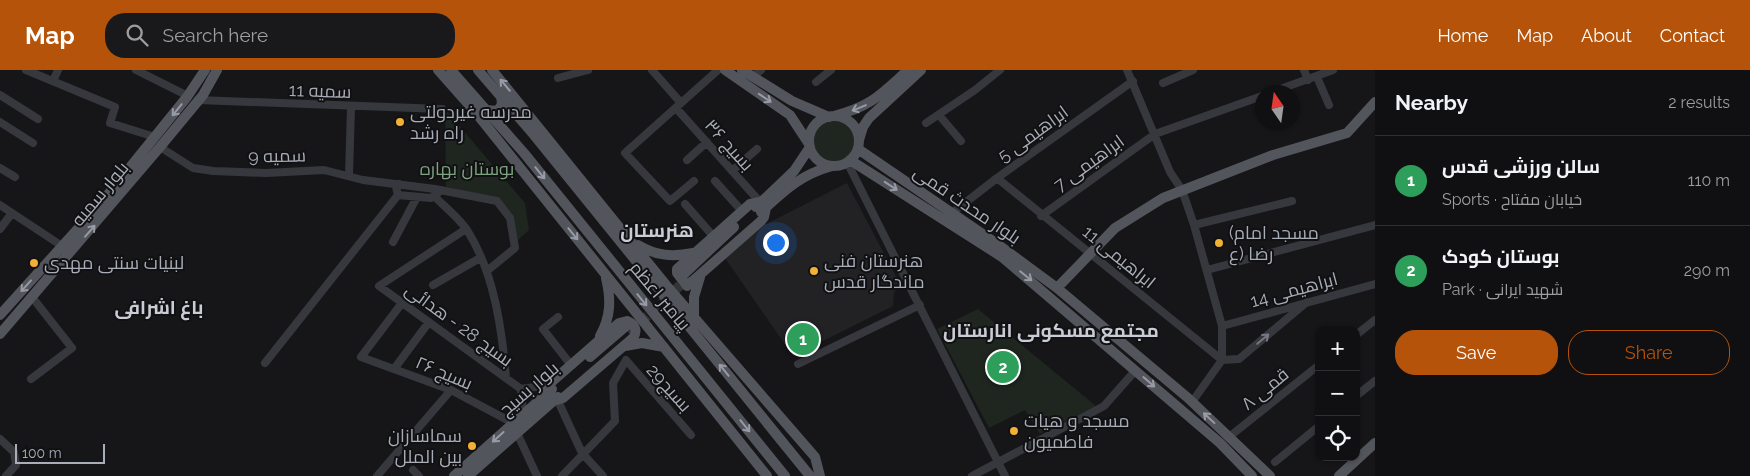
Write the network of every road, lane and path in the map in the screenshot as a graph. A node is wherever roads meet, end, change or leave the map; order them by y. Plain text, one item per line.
1 (26, 70) edge
2 (58, 70) edge
3 (136, 70) edge
4 (205, 70) edge
5 (217, 70) edge
6 (438, 70) edge
7 (451, 70) edge
8 (478, 70) edge
9 (492, 70) edge
10 (588, 70) edge
11 (652, 70) edge
12 (718, 70) edge
13 (725, 70) edge
14 (742, 70) edge
15 (761, 70) edge
16 (831, 70) edge
17 (908, 70) edge
18 (921, 70) edge
19 (1000, 70) edge
20 (1127, 70) edge
21 (1193, 70) edge
22 (1304, 70) edge
23 (1333, 70) edge
24 (1317, 76) junction
25 (752, 77) junction
26 (558, 78) dead end
27 (1308, 80) junction
28 (54, 81) junction
29 (816, 82) dead end
30 (1132, 82) junction
31 (1163, 83) dead end
32 (1293, 85) edge
33 (0, 95) edge
34 (188, 96) junction
35 (501, 96) junction
36 (1255, 98) edge
37 (198, 100) junction
38 (1375, 102) edge
39 (1328, 105) dead end
40 (678, 106) junction
41 (351, 107) junction
42 (442, 109) dead end
43 (486, 110) junction
44 (939, 115) junction
45 (831, 117) junction
46 (38, 119) dead end
47 (0, 122) edge
48 (926, 123) dead end
49 (534, 134) junction
50 (1155, 134) junction
51 (155, 137) junction
52 (961, 141) dead end
53 (706, 142) junction
54 (33, 143) dead end
55 (810, 145) junction
56 (858, 145) junction
57 (160, 147) junction
58 (757, 149) dead end
59 (524, 153) junction
60 (687, 160) dead end
61 (848, 161) junction
62 (832, 166) junction
63 (0, 168) edge
64 (732, 171) junction
65 (867, 171) junction
66 (349, 176) junction
67 (15, 178) dead end
68 (997, 178) junction
69 (694, 181) dead end
70 (715, 181) dead end
71 (857, 182) junction
72 (399, 184) junction
73 (1182, 190) junction
74 (435, 193) junction
75 (398, 195) junction
76 (417, 197) junction
77 (1292, 201) dead end
78 (685, 204) dead end
79 (763, 205) junction
80 (0, 206) edge
81 (742, 211) junction
82 (12, 213) junction
83 (952, 213) junction
84 (1042, 216) junction
85 (1194, 225) junction
86 (1375, 226) edge
87 (0, 229) edge
88 (466, 229) junction
89 (714, 236) junction
90 (631, 241) junction
91 (394, 242) dead end
92 (62, 246) junction
93 (1091, 252) junction
94 (694, 253) junction
95 (480, 258) junction
96 (1207, 270) junction
97 (487, 271) junction
98 (606, 274) junction
99 (687, 275) tunnel mouth
100 (701, 275) junction
101 (1375, 284) edge
102 (432, 286) dead end
103 (1057, 288) junction
104 (32, 298) junction
105 (673, 300) junction
106 (402, 302) junction
107 (1307, 302) junction
108 (920, 305) junction
109 (0, 315) edge
110 (558, 317) dead end
111 (694, 318) junction
112 (1375, 320) edge
113 (429, 322) junction
114 (1222, 326) junction
115 (627, 330) tunnel mouth
116 (1360, 332) edge
117 (0, 334) edge
118 (596, 343) junction
119 (624, 346) junction
120 (664, 347) junction
121 (1222, 360) junction
122 (265, 363) dead end
123 (798, 364) dead end
124 (571, 365) junction
125 (1315, 368) edge
126 (394, 369) junction
127 (1135, 370) junction
128 (506, 378) junction
129 (31, 379) dead end
130 (1375, 381) edge
131 (521, 389) junction
132 (451, 390) junction
133 (1360, 393) edge
134 (552, 395) junction
135 (1192, 402) junction
136 (523, 415) junction
137 (515, 428) junction
138 (1315, 429) edge
139 (692, 435) dead end
140 (1229, 437) junction
141 (0, 439) edge
142 (1375, 443) edge
143 (582, 453) junction
144 (1275, 462) dead end
145 (998, 463) junction
146 (6, 476) edge
147 (377, 476) edge
148 (454, 476) edge
149 (468, 476) edge
150 (538, 476) edge
151 (562, 476) edge
152 (603, 476) edge
153 (767, 476) edge
154 (785, 476) edge
155 (810, 476) edge
156 (820, 476) edge
157 (972, 476) edge
158 (1005, 476) edge
159 (1252, 476) edge
160 (1270, 476) edge
161 (1339, 476) edge

1 - 28 street
2 - 28 street
3 - 34 street
4 - 34 main road, بلوار سمیه
5 - 37 main road, بلوار سمیه
6 -> 98 main road
7 - 43 main road, پیامبر اعظم
8 - 35 main road, پیامبر اعظم
90 -> 9 main road
10 - 26 street
11 - 40 street, بسیج ۳۶
12 - 40 street
13 -> 55 main road
14 - 25 main road
15 - 25 street
16 - 29 street
17 -> 45 main road
18 - 56 main road
19 - 44 street
20 - 30 street
21 - 31 street
22 - 27 street
23 - 24 street
24 - 27 street
24 - 39 street
25 - 45 main road
27 - 32 street
28 - 51 street
30 - 50 street
30 - 68 street, ابراهیمی 5
33 - 46 street
34 -> 51 main road, بلوار سمیه
35 - 43 main road
35 - 49 main road, پیامبر اعظم
36 - 50 street, ابراهیمی 7
37 - 41 street, سمیه 11
37 - 57 main road, بلوار سمیه
38 - 73 main road
40 - 53 street, بسیج ۳۶
40 - 69 street
41 - 42 street, سمیه 11
41 - 66 street
43 - 59 main road, پیامبر اعظم
44 - 48 street
44 - 52 street
45 - 55 main road
45 - 56 main road
47 - 54 street
49 - 59 main road
49 - 105 main road, پیامبر اعظم
50 - 73 street
50 - 84 street, ابراهیمی 7
51 - 92 main road, بلوار سمیه
53 - 60 street
53 - 64 street, بسیج ۳۶
55 - 62 main road
55 - 79 main road
56 - 61 main road
56 - 83 main road, بلوار محدث قمی
57 - 66 street, سمیه 9
104 -> 57 main road, بلوار سمیه
58 - 64 street
59 -> 154 main road, پیامبر اعظم
61 - 62 main road
61 - 65 main road
61 - 71 street
62 - 79 main road
63 - 67 street
64 - 79 street, بسیج ۳۶
65 - 71 street
65 -> 127 main road
66 - 72 street, سمیه 9
68 - 83 street, ابراهیمی 5
68 - 84 street, ابراهیمی 11
70 - 81 street
71 - 108 street
72 - 74 street, سمیه 9
72 - 75 street
73 - 85 street
73 - 93 main road
74 - 76 street
74 - 88 street
74 - 97 street
75 - 76 street
75 - 122 street
76 - 91 street
77 - 85 street
78 - 89 street
79 - 81 main road
79 - 99 main road
79 - 100 main road
80 - 82 street
81 - 89 main road
82 - 87 street
82 - 92 street
83 - 103 main road, بلوار محدث قمی
84 - 93 street, ابراهیمی 11
85 - 96 street
86 - 96 street
88 - 95 street
88 - 106 street, بسیج 28 - هدائی
89 - 94 main road
90 - 94 main road
90 - 105 main road
92 -> 109 main road, بلوار سمیه
93 - 103 main road
93 - 121 street, ابراهیمی 11
94 - 100 main road
95 - 97 street
95 - 102 street
96 - 114 street
97 - 128 street
98 - 118 main road
98 - 120 main road
100 - 111 main road
101 - 107 street, ابراهیمی 14
103 - 135 main road, بلوار محدث قمی
104 - 117 main road, بلوار سمیه
104 - 129 street
105 - 111 main road
155 -> 105 main road, پیامبر اعظم
106 - 113 street, بسیج 28 - هدائی
106 - 126 street, بسیج ۲۶
107 - 114 street, ابراهیمی 14
121 -> 107 street
108 - 123 street
108 - 145 street
110 - 124 street
111 - 156 main road
112 - 116 street
113 - 126 street
113 - 128 street, بسیج 28 - هدائی
114 - 121 street
115 - 134 main road, بلوار بسیج
118 - 119 main road
118 - 124 main road
119 - 120 main road
119 - 134 main road
120 - 153 main road
121 - 135 street
124 - 134 main road
125 - 140 street, قمی ۸
126 - 132 street, بسیج ۲۶
127 - 145 street
127 -> 159 main road
128 - 131 street, بسیج 28 - هدائی
130 - 133 street
131 - 134 street
131 - 136 street
132 - 137 street, بسیج ۲۶
132 - 147 street
134 - 136 main road, بلوار بسیج
134 - 137 main road, بلوار بسیج
134 - 143 street
140 -> 135 main road, بلوار محدث قمی
136 - 137 main road, بلوار بسیج
137 -> 148 main road, بلوار بسیج
137 - 149 main road, بلوار بسیج
137 - 150 street
138 - 144 street
139 - 143 street, بسیج29
140 - 160 main road, بلوار محدث قمی
141 - 146 street
142 - 161 main road
143 - 151 street
143 - 152 street
145 - 157 street
145 - 158 street

